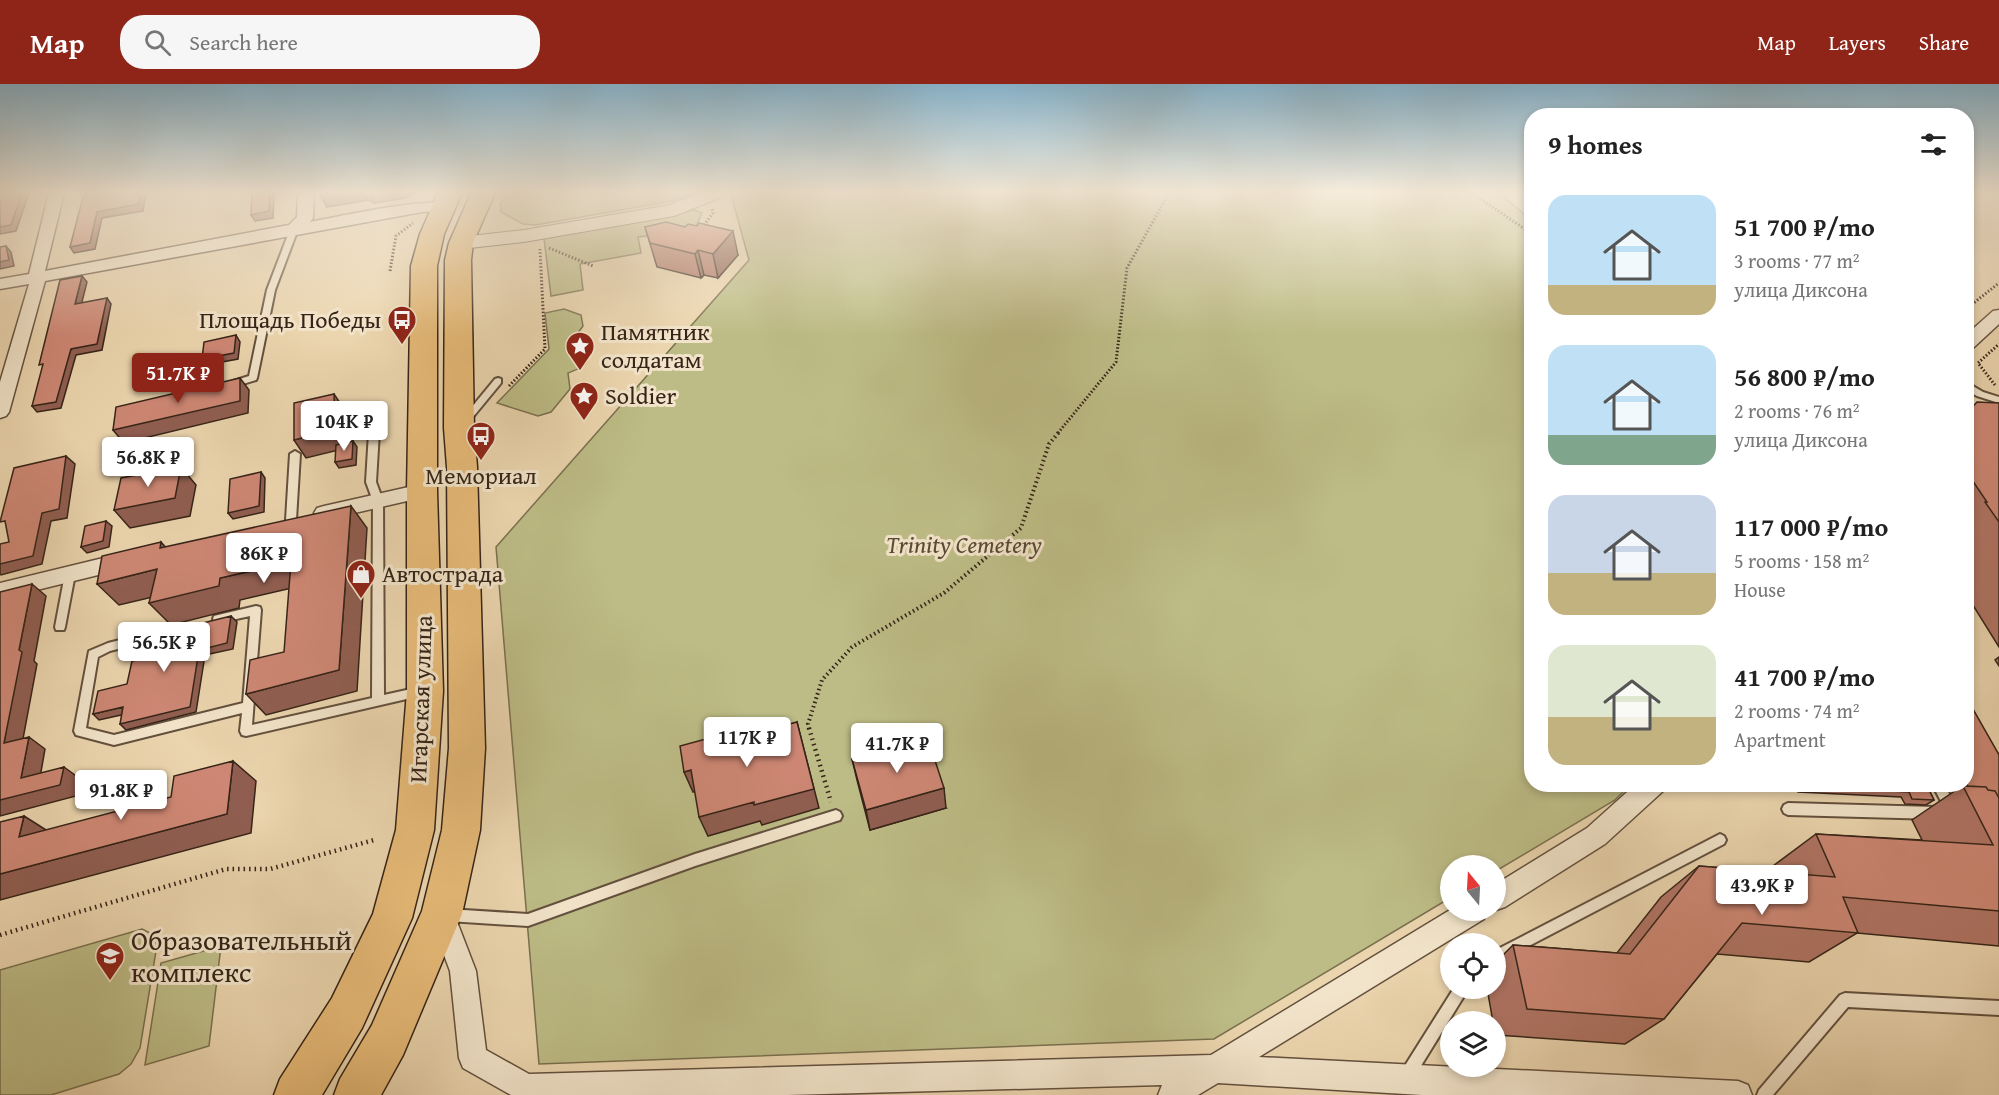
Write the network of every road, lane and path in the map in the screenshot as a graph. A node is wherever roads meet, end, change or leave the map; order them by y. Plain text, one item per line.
1 (44, 240) edge
2 (234, 240) edge
3 (290, 240) edge
4 (430, 240) edge
5 (462, 240) edge
6 (528, 240) edge
7 (1143, 240) edge
8 (461, 243) junction
9 (593, 266) dead end
10 (37, 277) junction
11 (1999, 283) edge
12 (0, 284) edge
13 (1974, 303) edge
14 (1999, 315) edge
15 (1974, 334) edge
16 (1999, 344) edge
17 (498, 381) dead end
18 (222, 387) edge
19 (1974, 390) edge
20 (1999, 390) edge
21 (504, 392) dead end
22 (1980, 394) junction
23 (1999, 400) edge
24 (1993, 410) edge
25 (0, 412) edge
26 (459, 428) junction
27 (374, 432) dead end
28 (295, 454) edge
29 (422, 491) junction
30 (378, 501) junction
31 (291, 520) junction
32 (267, 526) edge
33 (151, 554) edge
34 (70, 574) junction
35 (0, 591) edge
36 (210, 621) edge
37 (60, 627) dead end
38 (188, 627) edge
39 (425, 691) junction
40 (378, 701) junction
41 (248, 707) junction
42 (1645, 792) edge
43 (1942, 792) edge
44 (1788, 808) dead end
45 (836, 816) joint
46 (374, 840) dead end
47 (1720, 840) dead end
48 (1506, 892) edge
49 (442, 914) junction
50 (1457, 921) edge
51 (0, 935) edge
52 (1506, 952) edge
53 (1455, 999) edge
54 (1999, 1008) edge
55 (1217, 1069) junction
56 (1404, 1080) junction
57 (296, 1095) edge
58 (356, 1095) edge
59 (1172, 1095) edge
60 (1738, 1095) edge
61 (1764, 1095) edge

1 - 10 street
2 - 10 street
3 - 18 lane
4 - 29 main road, Игарская улица
5 - 8 main road, Игарская улица
6 - 8 street
7 - 45 path
8 - 26 main road, Игарская улица
9 - 21 path
10 - 12 street
10 - 25 street
11 - 13 path
14 - 15 street
16 - 20 path
17 - 26 lane
19 - 22 lane
22 - 23 lane
22 - 24 lane
26 - 49 main road, Игарская улица
27 - 30 lane
28 - 31 lane
29 - 30 street
29 - 39 main road, Игарская улица
30 - 31 street
30 - 40 lane
31 - 32 street
33 - 34 street
34 - 35 street
34 - 37 lane
36 - 41 lane
38 - 41 lane
39 - 40 lane
39 - 57 main road, Игарская улица
40 - 41 lane
42 - 48 street
43 - 44 lane
45 - 49 lane
46 - 51 path
47 - 52 lane
49 - 55 street
49 - 58 main road, Игарская улица
50 - 55 street
53 - 56 lane
54 - 61 lane
55 - 56 street
55 - 59 street
56 - 60 street

